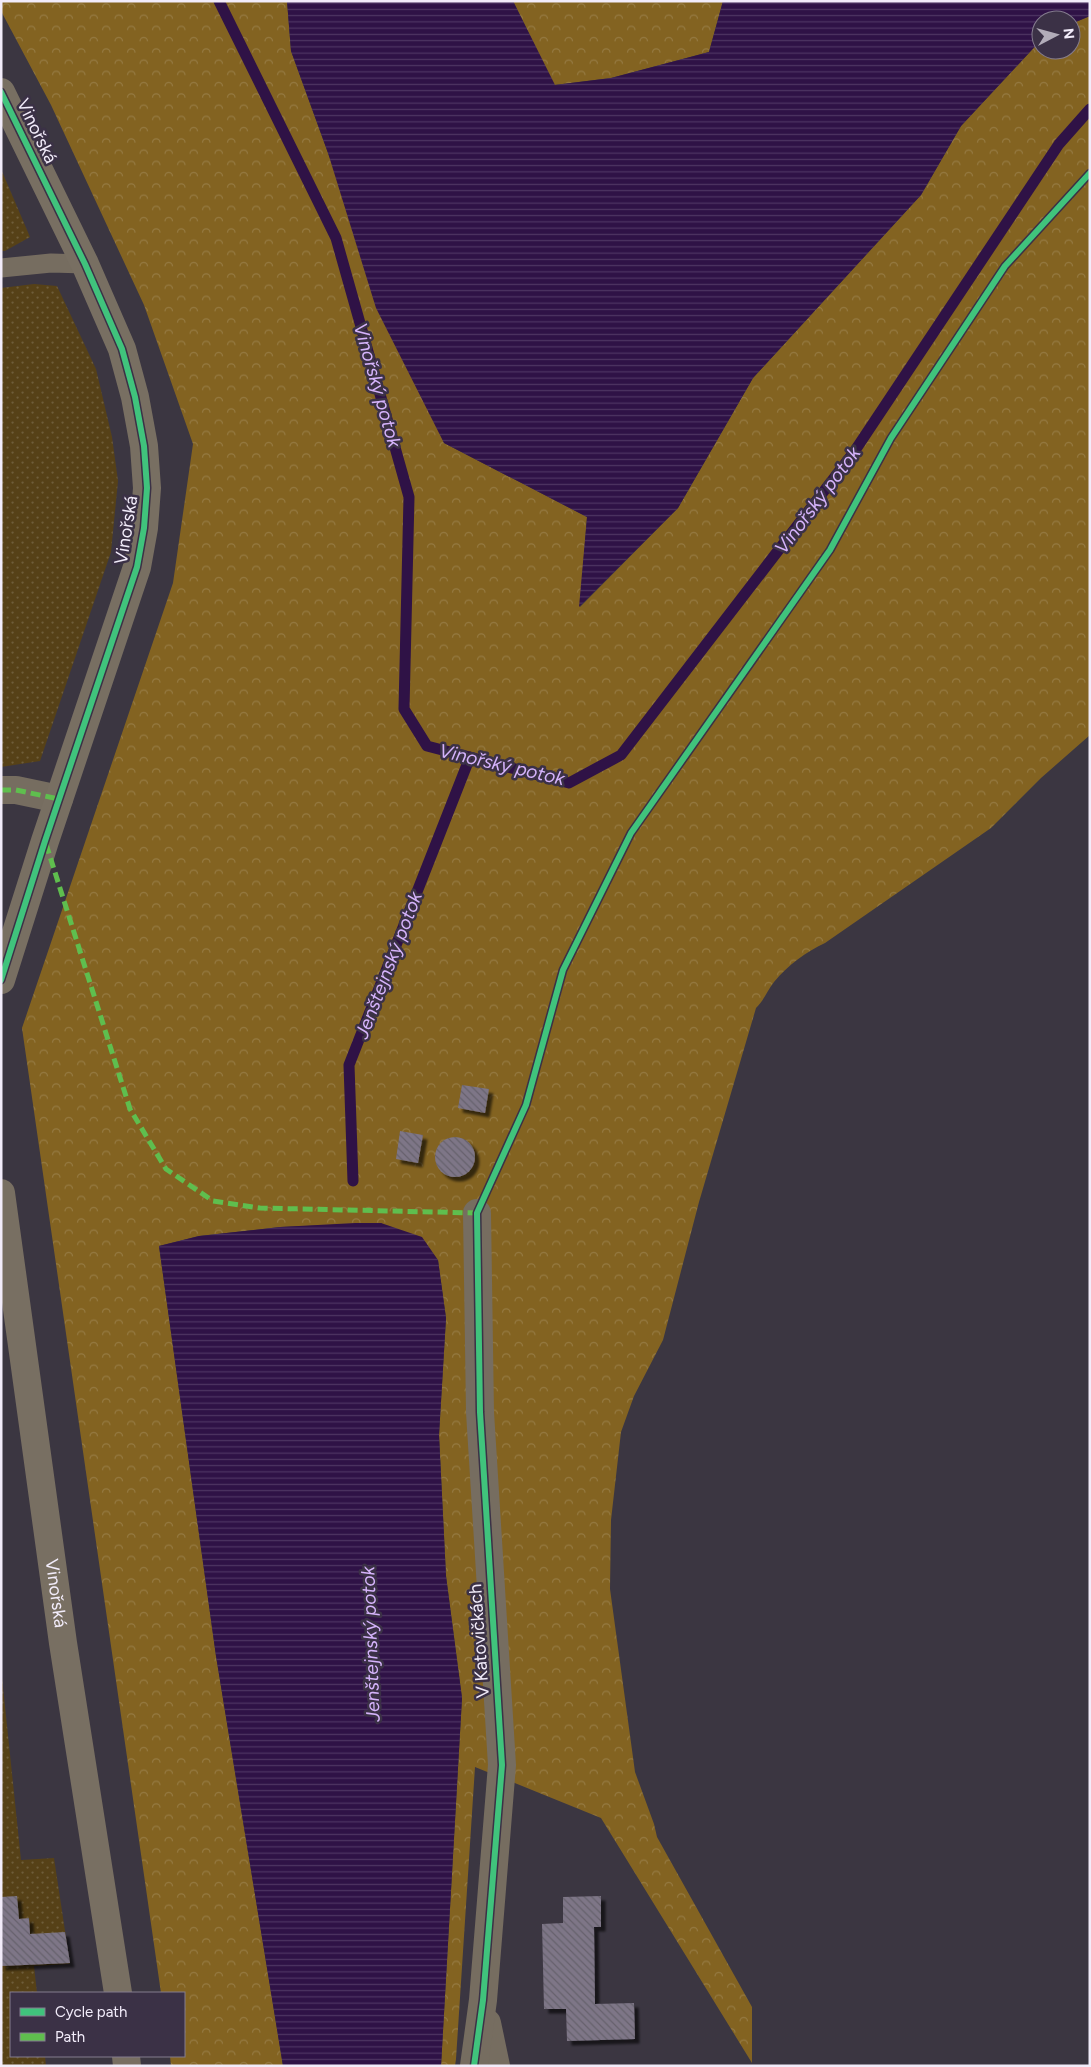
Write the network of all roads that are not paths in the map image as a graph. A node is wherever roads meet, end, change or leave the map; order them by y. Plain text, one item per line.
1 (1, 92) edge
2 (85, 264) junction
3 (1, 268) edge
4 (1, 790) edge
5 (59, 800) junction
6 (1, 980) edge
7 (1, 1192) edge
8 (477, 1213) dead end
9 (118, 1992) edge
10 (483, 2000) junction
11 (474, 2066) edge
12 (496, 2066) edge

1 - 2 street, Vinořská
2 - 3 lane
2 - 5 street, Vinořská
4 - 5 street
5 - 6 street, Vinořská
7 - 9 street, Vinořská
8 - 10 street, V Katovičkách
10 - 11 street, V Katovičkách
10 - 12 street, V Katovičkách

